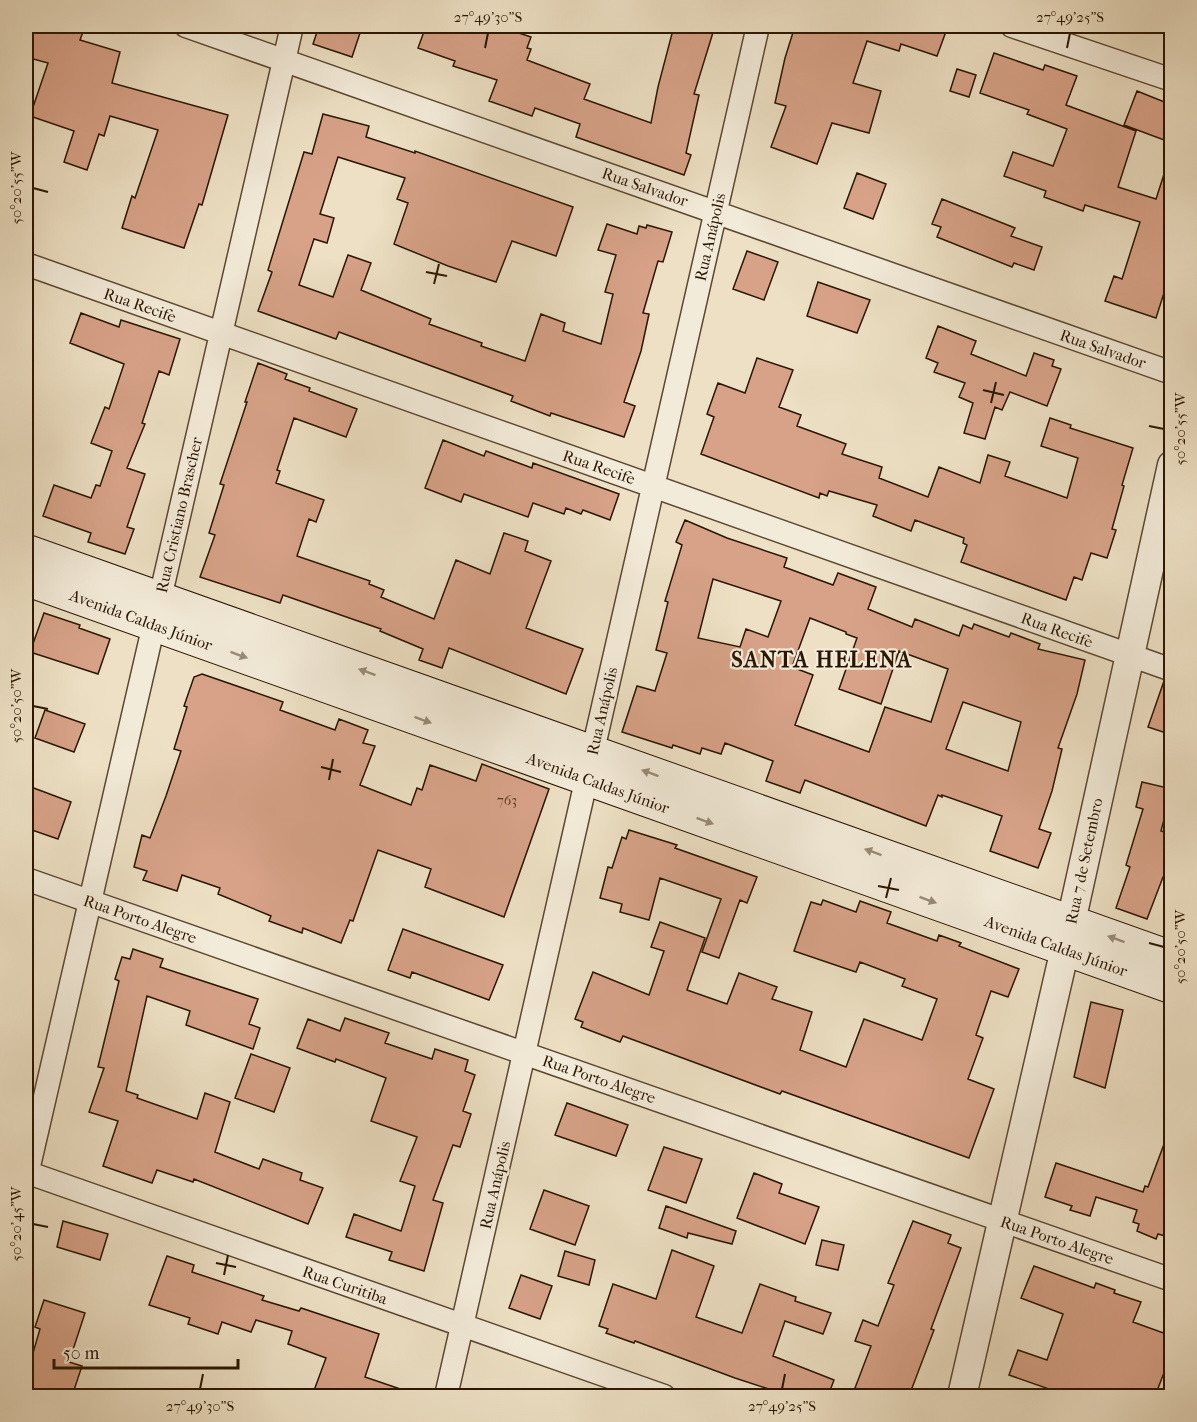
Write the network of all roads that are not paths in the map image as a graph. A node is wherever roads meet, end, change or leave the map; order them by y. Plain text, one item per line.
1 (186, 26) edge
2 (292, 26) edge
3 (758, 26) edge
4 (1012, 26) edge
5 (284, 60) junction
6 (1172, 80) edge
7 (716, 212) junction
8 (26, 264) edge
9 (221, 334) junction
10 (1172, 373) edge
11 (1172, 465) edge
12 (654, 486) junction
13 (26, 551) edge
14 (26, 579) edge
15 (157, 611) junction
16 (1129, 656) junction
17 (1172, 670) edge
18 (590, 765) junction
19 (26, 879) edge
20 (90, 902) junction
21 (1067, 935) junction
22 (1172, 958) edge
23 (1172, 987) edge
24 (525, 1053) junction
25 (26, 1175) edge
26 (1003, 1221) junction
27 (1172, 1280) edge
28 (462, 1326) junction
29 (446, 1396) edge
30 (664, 1396) edge
31 (962, 1396) edge

1 - 5 street, Rua Salvador
2 - 5 street, Rua Cristiano Brascher
3 - 7 street, Rua Anápolis
4 - 6 street
5 - 7 street, Rua Salvador
5 - 9 street, Rua Cristiano Brascher
7 - 10 street, Rua Salvador
7 - 12 street, Rua Anápolis
8 - 9 street, Rua Recife
9 - 12 street, Rua Recife
9 - 15 street, Rua Cristiano Brascher
11 - 16 street, Rua 7 de Setembro
12 - 16 street, Rua Recife
12 - 18 street, Rua Anápolis
13 - 15 main road, Avenida Caldas Júnior
14 - 15 main road, Avenida Caldas Júnior
15 - 18 main road, Avenida Caldas Júnior
15 - 20 street, Rua Cristiano Brascher
16 - 17 street, Rua Recife
16 - 21 street, Rua 7 de Setembro
18 - 21 main road, Avenida Caldas Júnior
18 - 24 street, Rua Anápolis
19 - 20 street, Rua Porto Alegre
20 - 24 street, Rua Porto Alegre
20 - 25 street, Rua Cristiano Brascher
22 -> 21 main road, Avenida Caldas Júnior
21 - 23 main road, Avenida Caldas Júnior
21 - 26 street, Rua 7 de Setembro
24 - 26 street, Rua Porto Alegre
24 - 28 street, Rua Anápolis
25 - 28 street, Rua Curitiba
26 - 27 street, Rua Porto Alegre
26 - 31 street, Rua 7 de Setembro
28 - 29 street, Rua Anápolis
28 - 30 street, Rua Curitiba

